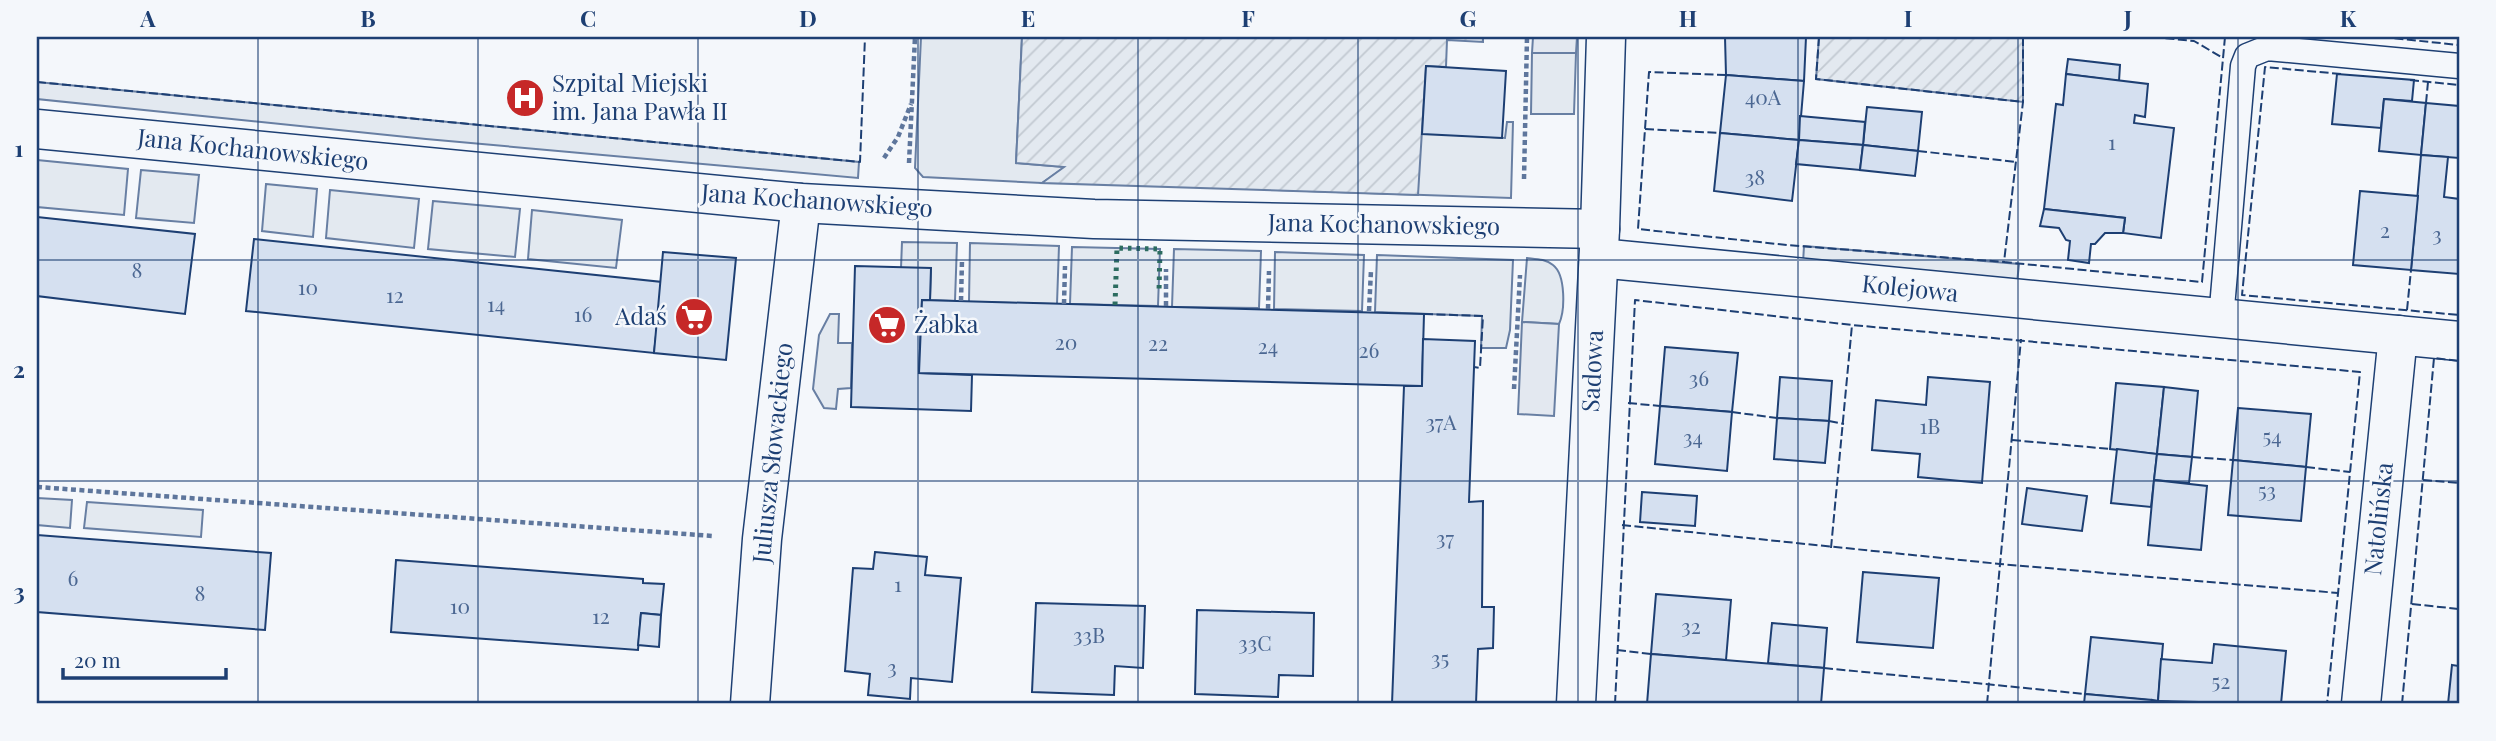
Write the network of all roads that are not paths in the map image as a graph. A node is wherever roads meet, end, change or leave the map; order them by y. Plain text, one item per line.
1 (1606, 37) edge
2 (2459, 66) edge
3 (37, 129) edge
4 (801, 202) junction
5 (1600, 244) junction
6 (2221, 319) junction
7 (2398, 335) junction
8 (2459, 341) edge
9 (750, 704) edge
10 (1576, 704) edge
11 (2361, 704) edge

1 - 5 street, Sadowa
2 - 6 lane
3 - 4 street, Jana Kochanowskiego
4 - 5 street, Jana Kochanowskiego
4 - 9 street, Juliusza Słowackiego
5 - 6 street, Kolejowa
5 - 10 street, Sadowa
6 - 7 street, Kolejowa
7 - 8 street, Kolejowa
7 - 11 street, Natolińska

